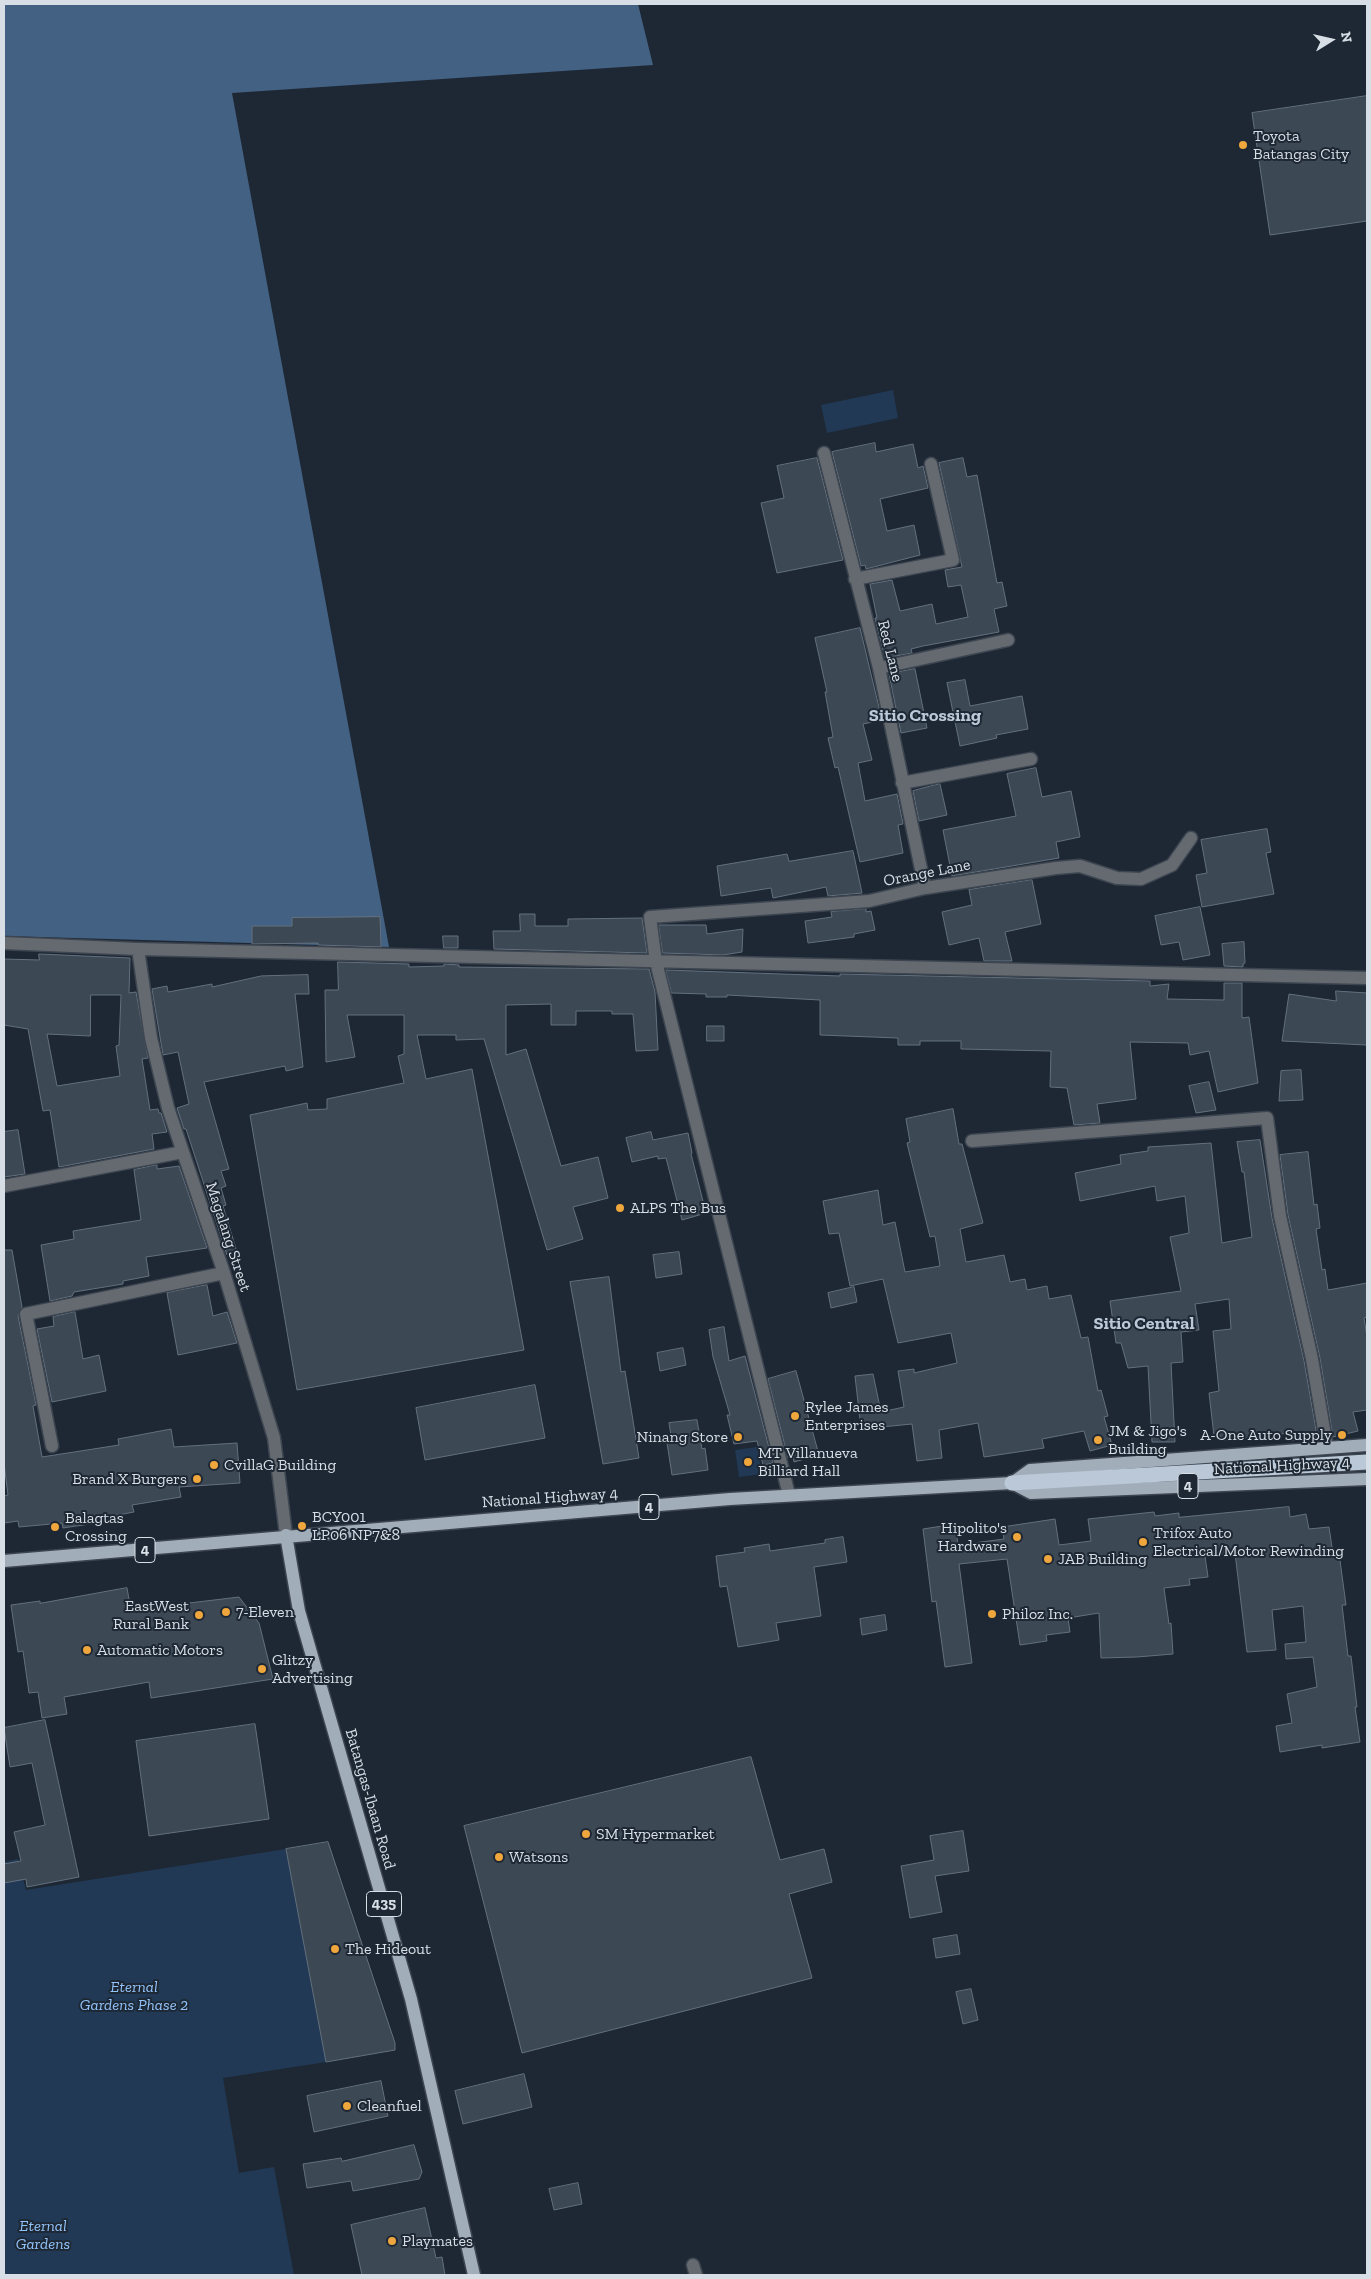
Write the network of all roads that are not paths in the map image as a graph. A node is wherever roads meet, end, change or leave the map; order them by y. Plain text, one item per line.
1 (824, 453) dead end
2 (931, 464) dead end
3 (855, 579) junction
4 (1008, 640) dead end
5 (879, 668) junction
6 (1031, 759) dead end
7 (902, 783) junction
8 (1191, 838) dead end
9 (925, 888) junction
10 (4, 943) edge
11 (138, 949) junction
12 (656, 962) junction
13 (1367, 978) edge
14 (972, 1141) dead end
15 (183, 1152) junction
16 (4, 1186) edge
17 (224, 1273) junction
18 (1367, 1444) edge
19 (52, 1446) dead end
20 (1327, 1446) junction
21 (1367, 1462) edge
22 (1367, 1479) edge
23 (1012, 1483) junction
24 (789, 1495) junction
25 (286, 1535) junction
26 (4, 1561) edge
27 (474, 2275) edge

1 - 3 street, Red Lane
2 - 3 street
3 - 5 street, Red Lane
4 - 5 street
5 - 7 street, Red Lane
6 - 7 street
7 - 9 street, Red Lane
8 - 9 street, Orange Lane
9 - 12 street, Orange Lane
10 - 11 street
11 - 12 street
11 - 15 street, Magalang Street
12 - 13 street
12 - 24 street
14 - 20 street
15 - 16 street
15 - 17 street, Magalang Street
17 - 19 street
17 - 25 street, Magalang Street
18 - 20 main road, National Highway 4 / 4
20 - 23 main road, National Highway 4 / 4
21 - 23 highway
22 - 23 main road, National Highway 4 / 4
23 - 24 main road, National Highway 4 / 4
24 - 25 main road, National Highway 4 / 4
25 - 26 main road, National Highway 4 / 4
25 - 27 main road, Batangas-Ibaan Road / 435

